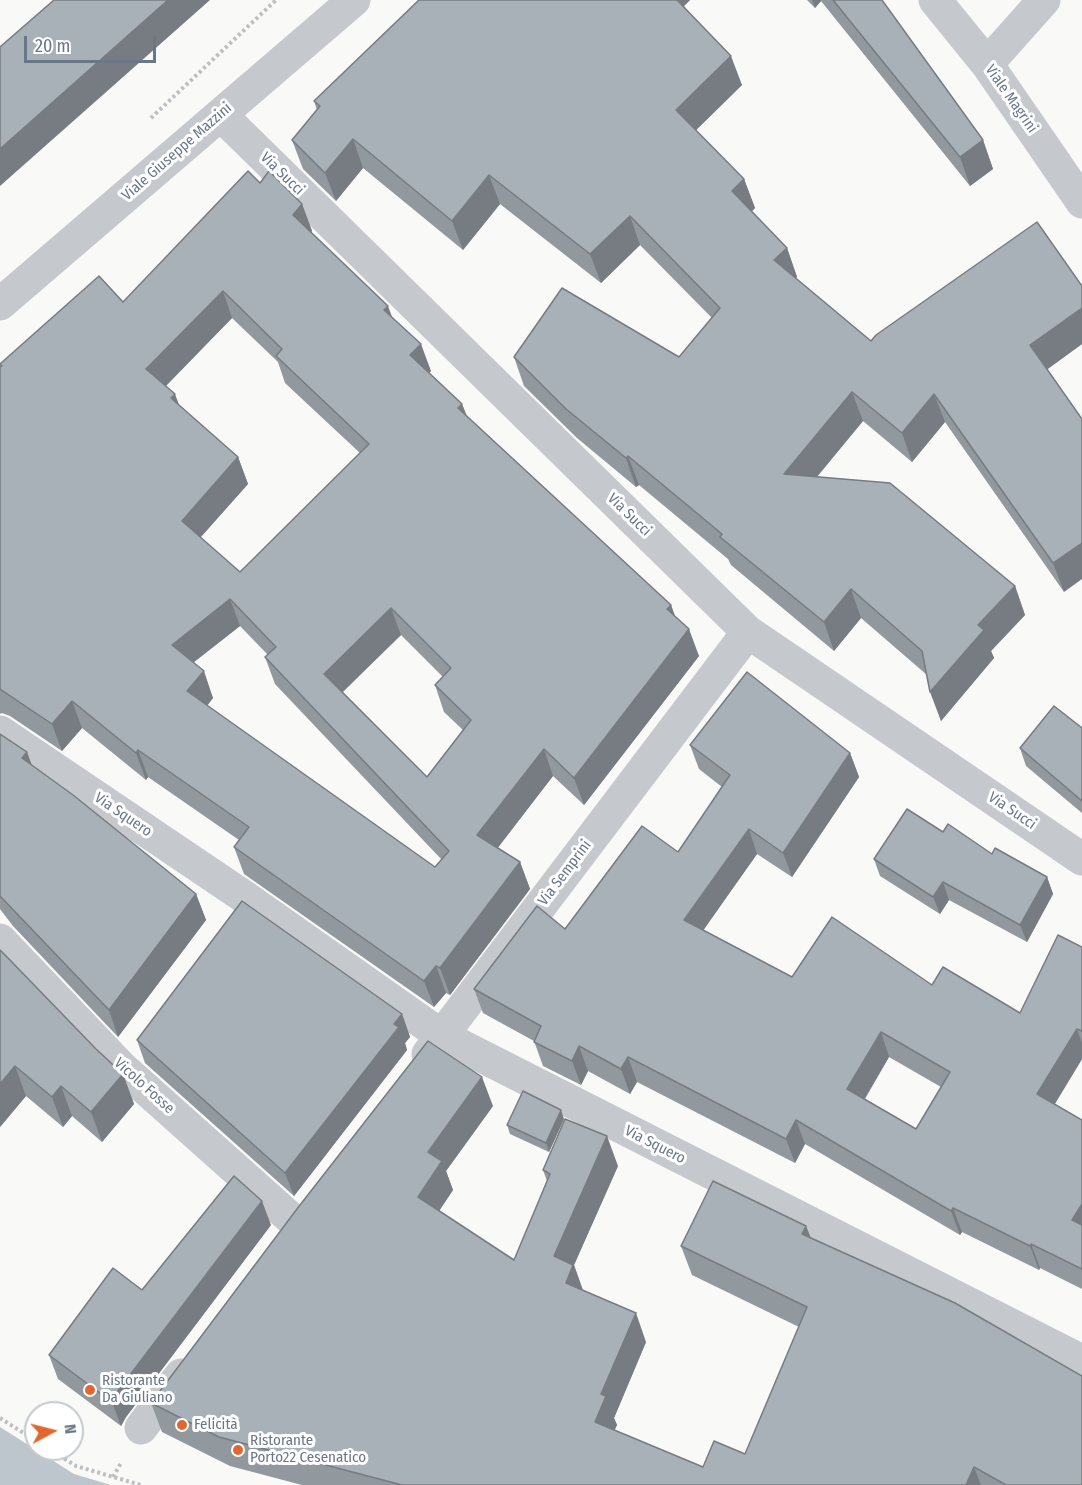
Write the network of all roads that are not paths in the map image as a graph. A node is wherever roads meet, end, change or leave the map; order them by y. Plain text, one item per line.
1 (354, 0) edge
2 (935, 0) edge
3 (1044, 0) edge
4 (987, 64) junction
5 (221, 115) junction
6 (1082, 202) edge
7 (0, 304) edge
8 (748, 632) junction
9 (0, 732) edge
10 (1082, 859) edge
11 (246, 898) junction
12 (225, 926) edge
13 (0, 939) edge
14 (442, 1036) junction
15 (141, 1038) edge
16 (120, 1066) junction
17 (413, 1074) edge
18 (275, 1251) edge
19 (197, 1353) edge
20 (1082, 1361) edge
21 (141, 1428) dead end

1 - 5 street, Viale Giuseppe Mazzini
2 - 4 street, Viale Magrini
3 - 4 street
4 - 6 street, Viale Magrini
5 - 7 street, Viale Giuseppe Mazzini
5 - 8 street, Via Succi
8 - 10 street, Via Succi
8 - 14 street, Via Semprini
9 - 11 street, Via Squero
11 - 12 street
11 - 14 street, Via Squero
13 - 16 street, Vicolo Fosse
14 - 17 street, Via Semprini
14 - 20 street, Via Squero
15 - 16 street
16 - 18 street, Vicolo Fosse
19 - 21 street

